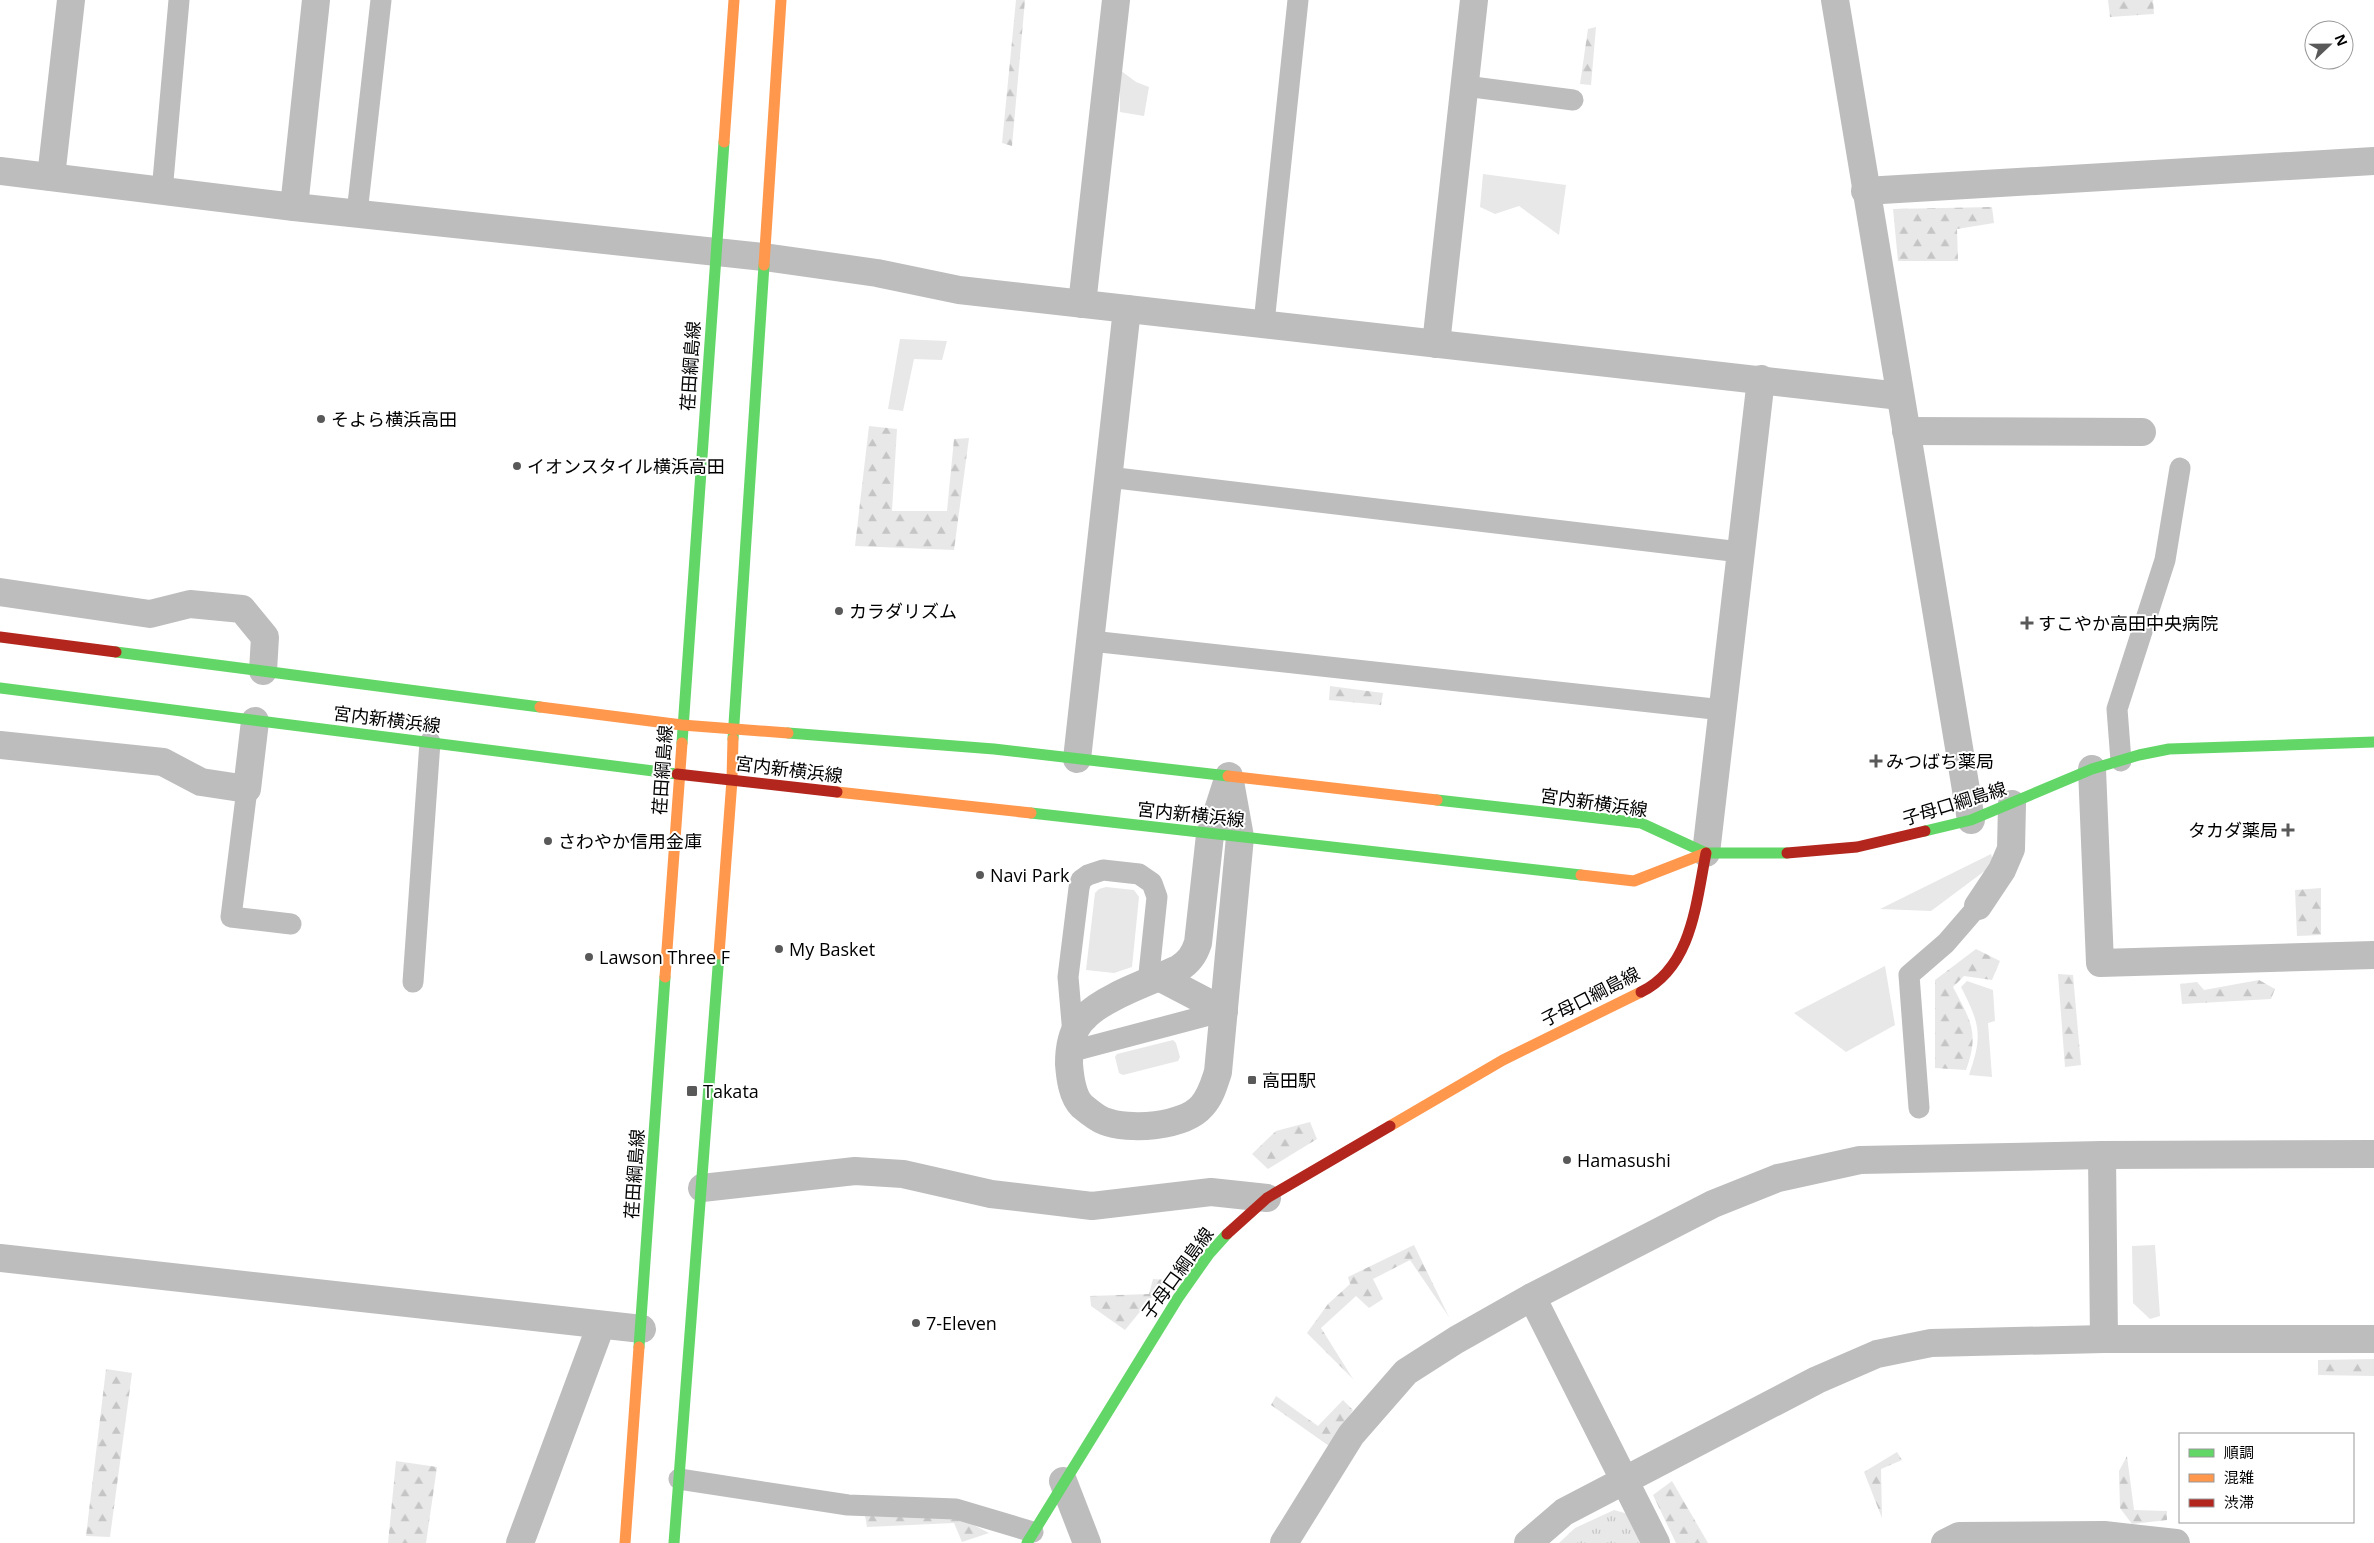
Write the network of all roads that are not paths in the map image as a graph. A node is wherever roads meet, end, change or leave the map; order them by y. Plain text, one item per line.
1 (71, 0) edge
2 (179, 0) edge
3 (316, 0) edge
4 (381, 0) edge
5 (734, 0) edge
6 (781, 0) edge
7 (1116, 0) edge
8 (1298, 0) edge
9 (1474, 0) edge
10 (1835, 0) edge
11 (1465, 86) junction
12 (1573, 100) dead end
13 (2374, 161) edge
14 (0, 171) edge
15 (51, 178) junction
16 (1865, 191) junction
17 (162, 192) junction
18 (294, 207) junction
19 (357, 213) junction
20 (715, 251) junction
21 (764, 257) junction
22 (1082, 304) junction
23 (1127, 309) junction
24 (1264, 323) junction
25 (1436, 344) junction
26 (1761, 379) junction
27 (1900, 396) junction
28 (1906, 431) junction
29 (2142, 432) dead end
30 (2180, 468) dead end
31 (1108, 477) junction
32 (1740, 552) junction
33 (0, 592) edge
34 (0, 637) edge
35 (1091, 641) junction
36 (263, 671) junction
37 (0, 688) edge
38 (1723, 710) junction
39 (255, 720) junction
40 (682, 725) junction
41 (733, 730) junction
42 (430, 742) junction
43 (2374, 742) edge
44 (0, 745) edge
45 (1077, 759) junction
46 (2120, 761) junction
47 (2092, 769) junction
48 (679, 774) junction
49 (1228, 776) junction
50 (732, 780) junction
51 (247, 789) junction
52 (2012, 804) junction
53 (1971, 820) junction
54 (1210, 835) junction
55 (1240, 837) junction
56 (1706, 853) junction
57 (1978, 906) joint
58 (291, 924) dead end
59 (2374, 955) edge
60 (1154, 980) junction
61 (413, 982) dead end
62 (1224, 1011) junction
63 (1071, 1043) junction
64 (1919, 1108) dead end
65 (2374, 1154) edge
66 (2102, 1155) junction
67 (702, 1188) junction
68 (1267, 1198) junction
69 (0, 1258) edge
70 (1532, 1297) junction
71 (601, 1325) junction
72 (642, 1329) junction
73 (2104, 1339) junction
74 (2374, 1339) edge
75 (679, 1479) junction
76 (1064, 1482) junction
77 (1625, 1482) junction
78 (1030, 1538) edge
79 (520, 1543) edge
80 (625, 1543) edge
81 (674, 1543) edge
82 (1087, 1543) edge
83 (1284, 1543) edge
84 (1528, 1543) edge
85 (1656, 1543) edge
86 (1945, 1543) edge
87 (2176, 1543) edge

1 - 15 street
2 - 17 lane
3 - 18 street
4 - 19 lane
5 - 20 main road, 荏田綱島線
6 - 21 main road
7 - 22 street
8 - 24 lane
9 - 11 street
10 - 16 street
11 - 12 lane
11 - 25 street
13 - 16 street
14 - 15 street
15 - 17 street
16 - 27 street
17 - 18 street
18 - 19 street
19 - 20 street
20 - 21 street
20 - 40 main road, 荏田綱島線
21 - 22 street
21 - 41 main road
22 - 23 street
23 - 24 street
23 - 31 street
24 - 25 street
25 - 26 street
26 - 27 street
26 - 32 street
27 - 28 street
28 - 29 street
28 - 53 street
30 - 46 lane
31 - 32 lane
31 - 35 street
32 - 38 street
33 - 36 street
34 - 36 main road, 宮内新横浜線
35 - 38 lane
35 - 45 street
36 - 40 main road, 宮内新横浜線
37 - 39 main road, 宮内新横浜線
38 - 56 street
39 - 42 main road, 宮内新横浜線
39 - 51 street
40 - 41 main road, 宮内新横浜線
40 - 48 main road, 荏田綱島線
41 - 45 main road, 宮内新横浜線
41 - 50 main road
42 - 48 main road, 宮内新横浜線
42 - 61 lane
43 - 46 main road, 子母口綱島線
44 - 51 street
45 - 49 main road, 宮内新横浜線
46 - 47 main road, 子母口綱島線
47 - 52 main road, 子母口綱島線
47 - 59 street
48 - 50 main road, 宮内新横浜線
48 - 72 main road, 荏田綱島線
49 - 54 street
49 - 55 street
49 - 56 main road, 宮内新横浜線
50 - 54 main road, 宮内新横浜線
50 - 67 main road
51 - 58 lane
52 - 53 main road, 子母口綱島線
52 - 57 street
53 - 56 main road, 子母口綱島線
54 - 55 main road, 宮内新横浜線
54 - 60 street
55 - 56 main road, 宮内新横浜線
55 - 62 street
56 - 68 main road, 子母口綱島線
57 - 64 lane
60 - 62 street
60 - 63 street
60 - 63 lane
62 - 63 lane
62 - 63 street
65 - 66 street
66 - 70 street
66 - 73 street
67 - 68 street
67 - 75 main road
68 - 76 main road, 子母口綱島線
69 - 71 street
70 - 77 street
70 - 83 street
71 - 72 street
71 - 79 street
72 - 80 main road, 荏田綱島線
73 - 74 street
73 - 77 street
75 - 78 lane
75 - 81 main road
76 - 78 main road, 子母口綱島線
76 - 82 street
77 - 84 street
77 - 85 street
86 - 87 street

